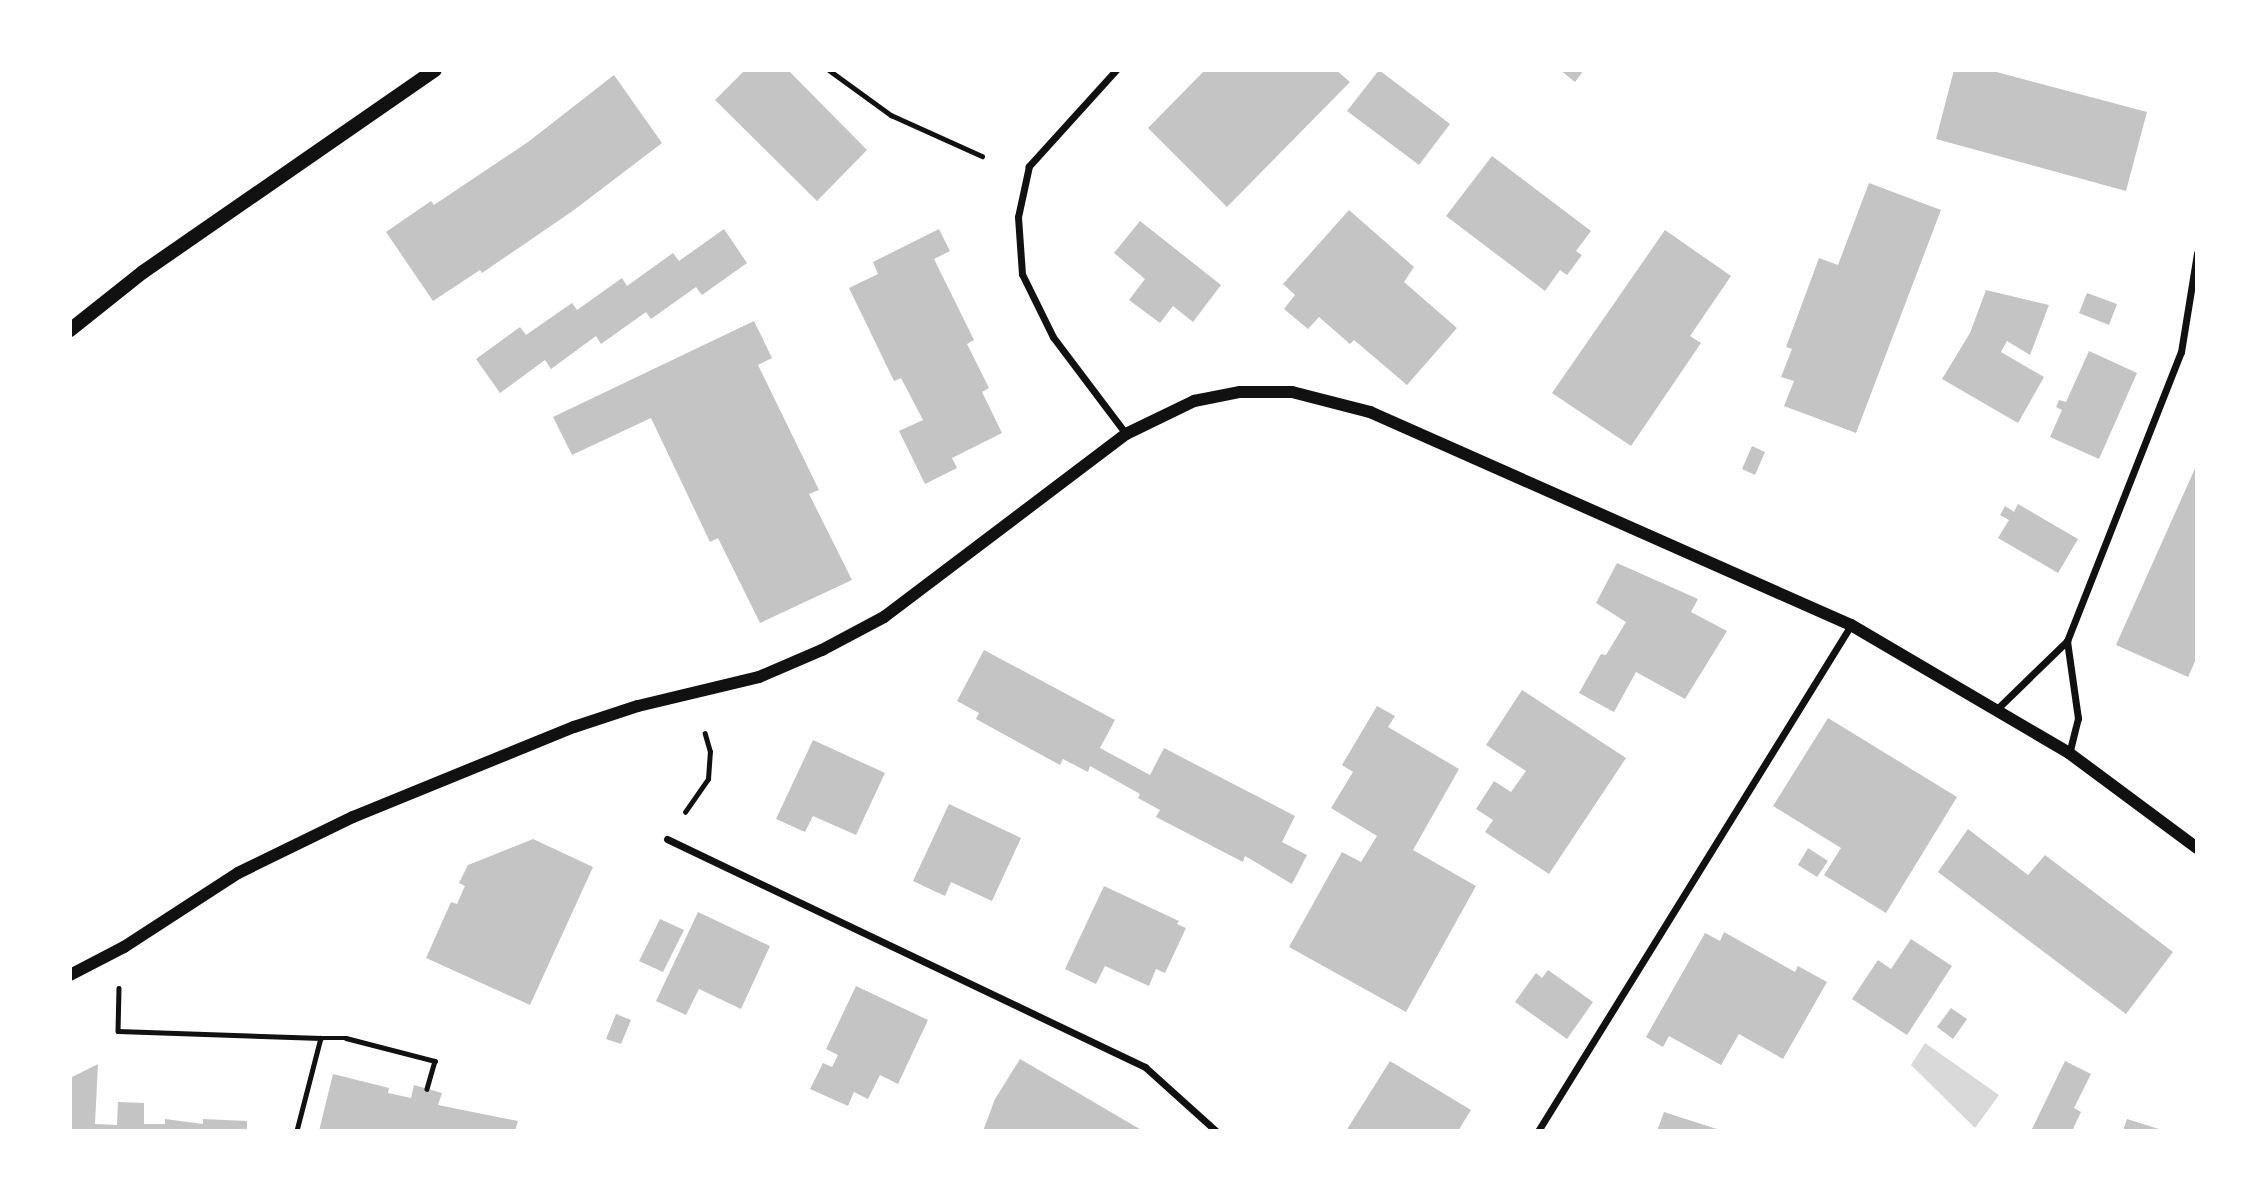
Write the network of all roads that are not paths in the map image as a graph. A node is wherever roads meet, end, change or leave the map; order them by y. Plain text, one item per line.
1 (435, 70) edge
2 (1116, 70) edge
3 (2197, 253) edge
4 (70, 330) edge
5 (1126, 434) junction
6 (1851, 625) junction
7 (2067, 641) junction
8 (1997, 709) junction
9 (2069, 753) junction
10 (667, 839) road end
11 (2197, 848) edge
12 (70, 975) edge
13 (1216, 1131) edge
14 (1538, 1131) edge

1 - 4 main road
2 - 5 street
3 - 7 street
5 - 6 street
5 - 12 street
6 - 8 street
6 - 14 street
7 - 8 street
7 - 9 street
8 - 9 street
9 - 11 street
10 - 13 street

